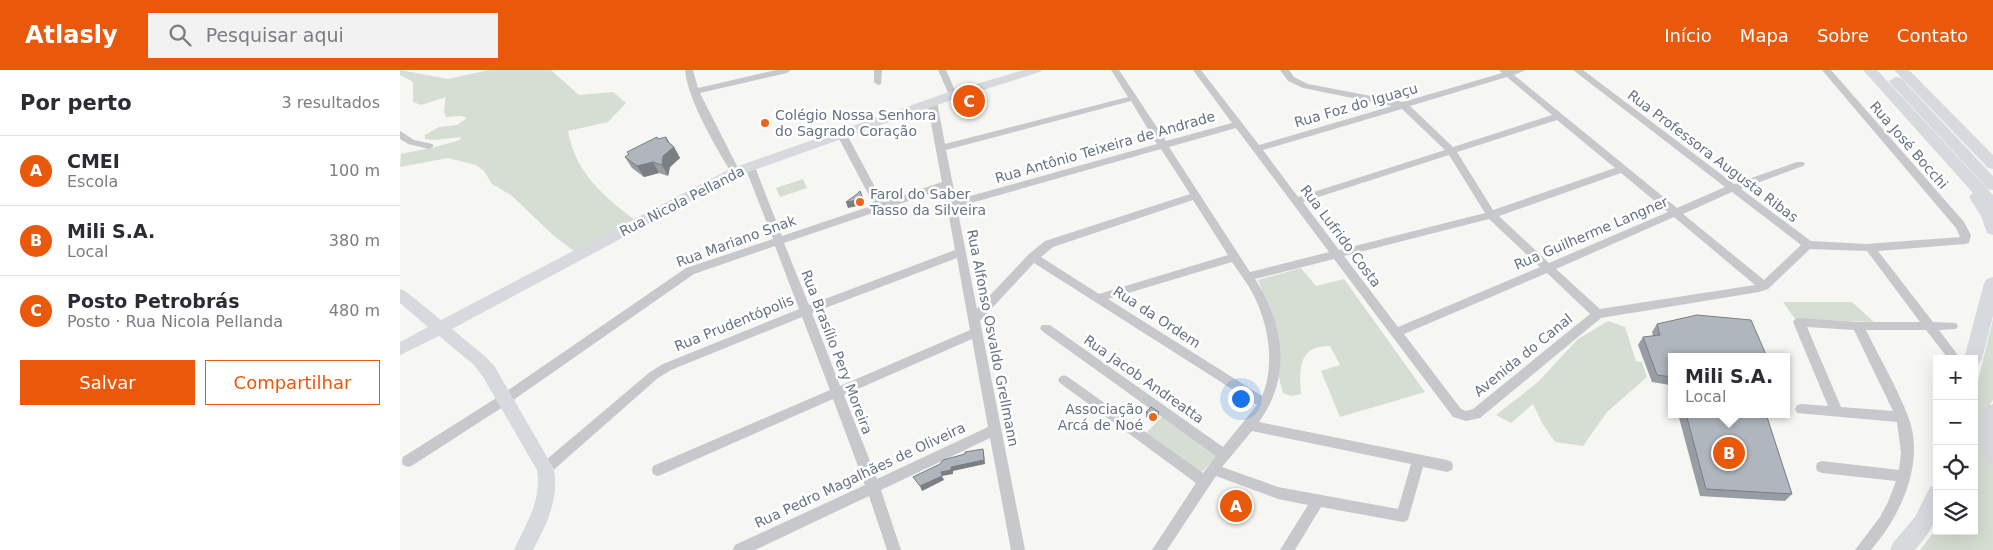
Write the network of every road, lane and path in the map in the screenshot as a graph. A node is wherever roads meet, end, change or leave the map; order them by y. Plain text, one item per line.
1 (689, 70) edge
2 (787, 70) edge
3 (878, 70) edge
4 (942, 70) edge
5 (1036, 70) edge
6 (1115, 70) edge
7 (1197, 70) edge
8 (1284, 70) edge
9 (1522, 70) edge
10 (1577, 70) edge
11 (1826, 70) edge
12 (1870, 70) edge
13 (1886, 70) edge
14 (1902, 70) edge
15 (1506, 72) edge
16 (878, 82) dead end
17 (695, 91) junction
18 (953, 94) junction
19 (1133, 98) junction
20 (932, 102) junction
21 (1403, 105) junction
22 (1559, 116) junction
23 (1238, 124) junction
24 (841, 133) junction
25 (401, 136) edge
26 (1162, 144) junction
27 (429, 146) dead end
28 (941, 148) junction
29 (1256, 149) junction
30 (1452, 152) junction
31 (1960, 159) junction
32 (1800, 164) dead end
33 (1993, 164) edge
34 (750, 166) junction
35 (1622, 169) junction
36 (735, 172) junction
37 (948, 184) junction
38 (1993, 185) edge
39 (1733, 188) junction
40 (1195, 196) junction
41 (1296, 201) junction
42 (952, 205) junction
43 (1993, 205) edge
44 (880, 206) junction
45 (1676, 212) junction
46 (1491, 216) junction
47 (1993, 229) edge
48 (778, 240) junction
49 (1808, 245) junction
50 (1869, 246) junction
51 (961, 252) junction
52 (1335, 253) junction
53 (1034, 257) junction
54 (1235, 257) junction
55 (1548, 268) junction
56 (1247, 277) junction
57 (1993, 283) edge
58 (1764, 286) junction
59 (400, 295) edge
60 (1099, 298) junction
61 (806, 311) junction
62 (1598, 314) junction
63 (975, 326) junction
64 (1858, 326) junction
65 (1929, 326) junction
66 (1952, 326) dead end
67 (1046, 328) dead end
68 (441, 329) junction
69 (1396, 333) junction
70 (400, 350) edge
71 (1951, 354) dead end
72 (1974, 355) edge
73 (1064, 380) dead end
74 (837, 392) junction
75 (505, 399) junction
76 (1263, 403) junction
77 (1800, 408) dead end
78 (1838, 412) junction
79 (1993, 412) edge
80 (1466, 416) joint
81 (1902, 418) junction
82 (1249, 425) junction
83 (995, 430) junction
84 (1225, 455) junction
85 (1993, 456) edge
86 (408, 461) dead end
87 (1418, 461) junction
88 (1448, 466) dead end
89 (1822, 467) dead end
90 (545, 469) junction
91 (658, 470) dead end
92 (1214, 470) junction
93 (1903, 476) junction
94 (1205, 482) junction
95 (873, 487) junction
96 (1317, 502) junction
97 (1933, 504) edge
98 (523, 550) edge
99 (740, 550) edge
100 (894, 550) edge
101 (1018, 550) edge
102 (1159, 550) edge
103 (1286, 550) edge
104 (1862, 550) edge
105 (1902, 550) edge

1 - 17 street
2 - 17 street
3 - 16 street
4 - 18 street
5 - 18 main road, Rua Nicola Pellanda
6 - 19 street
7 - 23 street, Rua Lufrido Costa
8 - 21 street
9 - 15 street, Rua Foz do Iguaçu
10 - 39 street, Rua Professora Augusta Ribas
11 - 50 street, Rua José Bocchi
12 - 31 highway
13 - 31 highway
14 - 33 highway
15 - 21 street, Rua Foz do Iguaçu
15 - 22 street
17 - 36 street
18 - 20 main road, Rua Nicola Pellanda
19 - 26 street
19 - 28 street
20 - 24 main road, Rua Nicola Pellanda
20 - 28 street, Rua Alfonso Osvaldo Grellmann
21 - 29 street, Rua Foz do Iguaçu
21 - 30 street
22 - 30 street
22 - 35 street
23 - 26 street, Rua Antônio Teixeira de Andrade
23 - 29 street, Rua Lufrido Costa
24 - 34 main road, Rua Nicola Pellanda
24 - 44 street
25 - 27 street
26 - 40 street
26 - 42 street, Rua Antônio Teixeira de Andrade
28 - 37 street, Rua Alfonso Osvaldo Grellmann
29 - 41 street, Rua Lufrido Costa
30 - 41 street
30 - 46 street
31 - 38 highway
31 - 43 highway
31 - 47 highway
32 - 39 street, Rua Guilherme Langner
34 - 36 main road, Rua Nicola Pellanda
34 - 48 street, Rua Brasílio Pery Moreira
35 - 45 street
35 - 46 street
36 - 68 main road, Rua Nicola Pellanda
37 - 42 street, Rua Alfonso Osvaldo Grellmann
37 - 44 street, Rua Mariano Snak
39 - 45 street, Rua Guilherme Langner
39 - 49 street, Rua Professora Augusta Ribas
40 - 53 street
40 - 54 street
41 - 52 street, Rua Lufrido Costa
42 - 51 street, Rua Alfonso Osvaldo Grellmann
44 - 48 street, Rua Mariano Snak
45 - 55 street, Rua Guilherme Langner
45 - 58 street
46 - 52 street
46 - 55 street
48 - 61 street, Rua Brasílio Pery Moreira
48 - 75 street, Rua Mariano Snak
49 - 50 street
49 - 58 street
50 - 65 street
51 - 61 street, Rua Prudentópolis
51 - 63 street, Rua Alfonso Osvaldo Grellmann
52 - 56 street
52 - 69 street, Rua Lufrido Costa
53 - 60 street, Rua da Ordem
53 - 63 street
54 - 56 street
54 - 60 street
55 - 62 street
55 - 69 street, Rua Guilherme Langner
56 - 76 street
57 - 72 highway
58 - 62 street
59 - 68 main road
60 - 76 street, Rua da Ordem
61 - 74 street, Rua Brasílio Pery Moreira
61 - 90 street, Rua Prudentópolis
62 - 80 street, Avenida do Canal
63 - 74 street
63 - 83 street, Rua Alfonso Osvaldo Grellmann
64 - 65 street
64 - 78 street
64 - 81 street
65 - 66 street
65 - 71 street
67 - 84 street, Rua Jacob Andreatta
68 - 70 main road, Rua Nicola Pellanda
68 - 75 main road
69 - 80 street, Rua Lufrido Costa
73 - 94 street
74 - 91 street
74 - 95 street, Rua Brasílio Pery Moreira
75 - 86 street, Rua Mariano Snak
75 - 90 main road
76 - 82 street
77 - 78 street
78 - 81 street
79 - 85 highway
81 - 93 street
82 - 84 street
82 - 87 street
83 - 95 street, Rua Pedro Magalhães de Oliveira
83 - 101 street, Rua Alfonso Osvaldo Grellmann
84 - 92 street
87 - 88 street
87 - 96 street
89 - 93 street
90 - 98 main road
92 - 94 street
92 - 96 street
93 - 104 street
94 - 102 street
95 - 99 street, Rua Pedro Magalhães de Oliveira
95 - 100 street, Rua Brasílio Pery Moreira
96 - 103 street
97 - 105 highway

